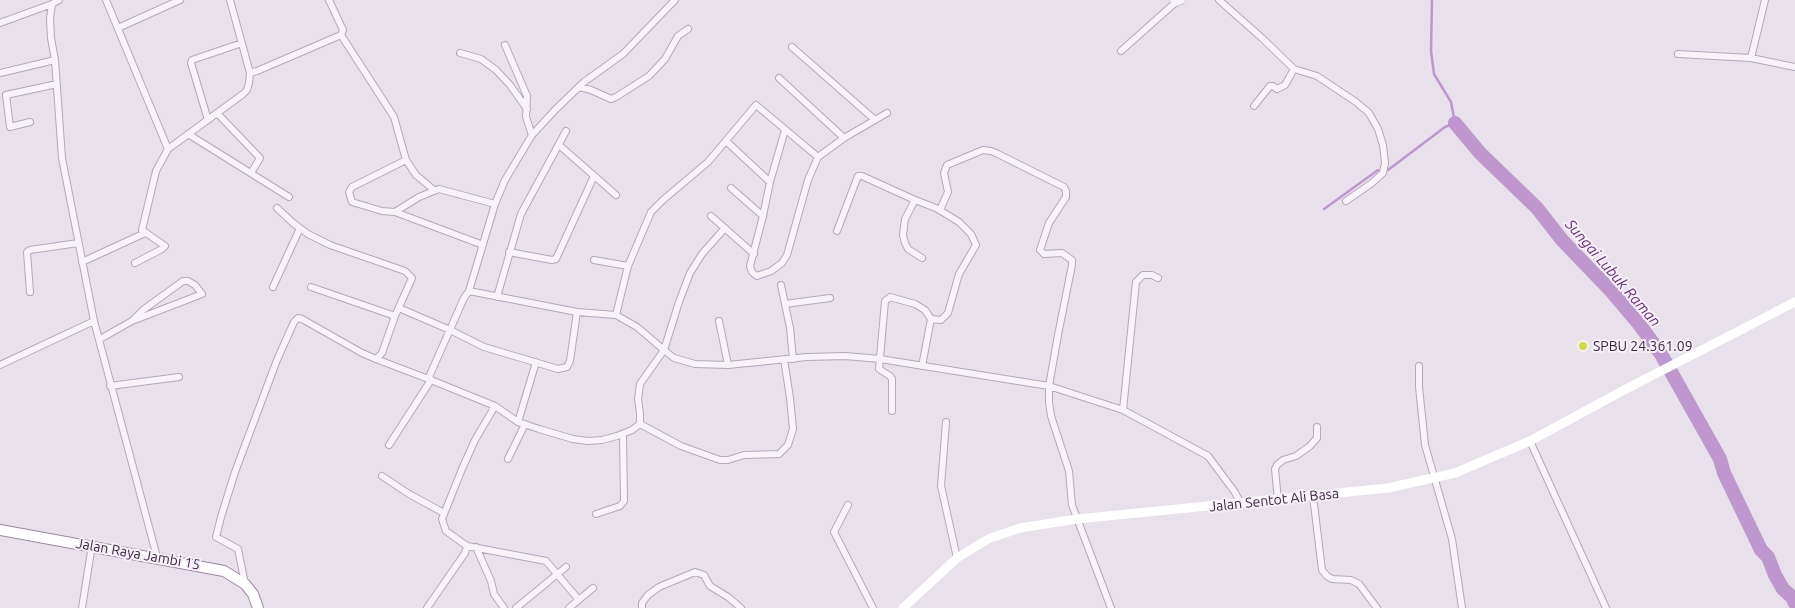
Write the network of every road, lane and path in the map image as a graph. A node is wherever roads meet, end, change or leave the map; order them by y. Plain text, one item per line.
1 (59, 0) edge
2 (106, 0) edge
3 (180, 0) edge
4 (230, 0) edge
5 (329, 0) edge
6 (675, 0) edge
7 (1220, 0) edge
8 (1765, 0) edge
9 (1177, 1) edge
10 (52, 4) junction
11 (0, 23) edge
12 (118, 28) junction
13 (688, 29) dead end
14 (341, 35) junction
15 (242, 43) junction
16 (505, 45) dead end
17 (792, 47) dead end
18 (1121, 51) dead end
19 (460, 53) dead end
20 (1678, 54) dead end
21 (1751, 58) junction
22 (55, 60) junction
23 (1795, 67) edge
24 (1294, 69) junction
25 (0, 72) edge
26 (250, 72) junction
27 (779, 78) dead end
28 (57, 84) junction
29 (579, 87) junction
30 (3, 95) edge
31 (1254, 106) dead end
32 (528, 110) junction
33 (217, 113) junction
34 (887, 113) dead end
35 (208, 120) junction
36 (875, 120) junction
37 (30, 122) dead end
38 (785, 130) junction
39 (566, 131) dead end
40 (188, 134) junction
41 (532, 135) junction
42 (844, 138) junction
43 (726, 141) junction
44 (559, 145) junction
45 (168, 148) junction
46 (818, 156) junction
47 (406, 160) junction
48 (251, 173) junction
49 (594, 176) junction
50 (770, 182) junction
51 (730, 188) dead end
52 (434, 190) junction
53 (616, 196) dead end
54 (289, 197) dead end
55 (915, 200) junction
56 (1346, 200) dead end
57 (495, 204) junction
58 (277, 208) dead end
59 (940, 210) junction
60 (394, 212) junction
61 (711, 216) dead end
62 (763, 216) junction
63 (300, 228) junction
64 (726, 228) junction
65 (837, 231) dead end
66 (145, 233) junction
67 (78, 244) junction
68 (482, 246) junction
69 (509, 252) junction
70 (754, 254) junction
71 (922, 258) dead end
72 (594, 260) dead end
73 (82, 262) junction
74 (135, 263) dead end
75 (628, 266) junction
76 (1158, 278) dead end
77 (781, 285) dead end
78 (273, 287) dead end
79 (311, 287) dead end
80 (469, 291) junction
81 (30, 292) dead end
82 (497, 297) junction
83 (830, 298) dead end
84 (1795, 302) edge
85 (786, 304) junction
86 (399, 308) junction
87 (577, 312) junction
88 (616, 315) junction
89 (395, 316) junction
90 (931, 318) junction
91 (94, 321) junction
92 (132, 321) junction
93 (719, 321) dead end
94 (450, 330) junction
95 (100, 339) junction
96 (664, 350) junction
97 (376, 358) junction
98 (784, 359) junction
99 (793, 359) junction
100 (880, 359) junction
101 (536, 362) junction
102 (0, 365) edge
103 (728, 365) junction
104 (922, 366) junction
105 (1419, 366) dead end
106 (179, 377) dead end
107 (431, 380) junction
108 (110, 386) junction
109 (1050, 386) junction
110 (494, 406) junction
111 (1123, 410) junction
112 (892, 411) dead end
113 (518, 422) junction
114 (946, 422) dead end
115 (525, 424) junction
116 (640, 424) junction
117 (1317, 427) dead end
118 (623, 434) junction
119 (1530, 441) junction
120 (389, 445) dead end
121 (508, 459) dead end
122 (382, 476) dead end
123 (1434, 478) junction
124 (1313, 496) junction
125 (1278, 500) junction
126 (1240, 503) junction
127 (848, 505) dead end
128 (444, 513) junction
129 (596, 514) dead end
130 (1077, 519) junction
131 (0, 530) edge
132 (92, 545) junction
133 (467, 546) junction
134 (476, 547) junction
135 (157, 557) junction
136 (957, 558) junction
137 (566, 567) dead end
138 (558, 574) junction
139 (244, 584) junction
140 (593, 588) dead end
141 (579, 600) junction
142 (82, 608) edge
143 (258, 608) edge
144 (427, 608) edge
145 (504, 608) edge
146 (516, 608) edge
147 (569, 608) edge
148 (642, 608) edge
149 (741, 608) edge
150 (873, 608) edge
151 (903, 608) edge
152 (1111, 608) edge
153 (1377, 608) edge
154 (1462, 608) edge
155 (1606, 608) edge

1 - 10 street
2 - 12 street
3 - 12 street
4 - 15 street
5 - 14 street
6 - 29 street
7 - 24 street
8 - 21 street
9 - 18 street
10 - 11 street
10 - 22 street
12 - 45 street
13 - 29 street
14 - 26 street
14 - 47 street
15 - 26 street
15 - 35 street
16 - 32 street
17 - 36 street
19 - 32 street
20 - 21 street
21 - 23 street
22 - 25 street
22 - 28 street
24 - 31 street
24 - 56 street
26 - 33 street
27 - 42 street
28 - 30 street
28 - 67 street
29 - 41 street
30 - 37 street
32 - 41 street
33 - 35 street
33 - 48 street
34 - 36 street
35 - 40 street
36 - 42 street
38 - 43 street
38 - 46 street
38 - 50 street
39 - 44 street
40 - 45 street
40 - 48 street
41 - 57 street
42 - 46 street
43 - 50 street
43 - 75 street
44 - 49 street
44 - 69 street
45 - 66 street
46 - 70 street
47 - 52 street
47 - 60 street
48 - 54 street
49 - 53 street
49 - 69 street
50 - 62 street
51 - 62 street
52 - 57 street
52 - 60 street
55 - 59 street
55 - 65 street
55 - 71 street
57 - 68 street
58 - 63 street
59 - 90 street
59 - 109 street
60 - 68 street
61 - 64 street
62 - 70 street
63 - 78 street
63 - 86 street
64 - 70 street
64 - 96 street
66 - 73 street
66 - 74 street
67 - 73 street
67 - 81 street
68 - 80 street
69 - 82 street
72 - 75 street
73 - 91 street
75 - 88 street
76 - 111 street
77 - 85 street
79 - 89 street
80 - 82 street
80 - 94 street
82 - 87 street
83 - 85 street
84 - 119 main road, Jalan Sentot Ali Basa
85 - 99 street
86 - 89 street
86 - 94 street
87 - 88 street
87 - 101 street
88 - 96 street
89 - 97 street
90 - 100 street
90 - 104 street
91 - 95 street
91 - 102 street
92 - 92 street
92 - 95 street
93 - 103 street
94 - 101 street
94 - 107 street
95 - 108 street
96 - 103 street
96 - 116 street
97 - 107 street
97 - 139 street
98 - 99 street
98 - 103 street
98 - 116 street
99 - 100 street
100 - 104 street
100 - 112 street
101 - 113 street
104 - 109 street
105 - 123 street
106 - 108 street
107 - 110 street
107 - 120 street
108 - 135 street
109 - 111 street
109 - 130 street
110 - 113 street
110 - 128 street
111 - 126 street
113 - 115 street
114 - 136 street
115 - 118 street
115 - 121 street
116 - 118 street
117 - 125 street
118 - 129 street
119 - 123 main road, Jalan Sentot Ali Basa
119 - 155 street
122 - 128 street
123 - 124 main road, Jalan Sentot Ali Basa
123 - 154 street
124 - 125 main road, Jalan Sentot Ali Basa
124 - 153 street
125 - 126 main road, Jalan Sentot Ali Basa
126 - 130 main road, Jalan Sentot Ali Basa
127 - 150 street
128 - 133 street
130 - 136 main road, Jalan Sentot Ali Basa
130 - 152 street
131 - 132 highway, Jalan Raya Jambi 15
132 - 135 highway, Jalan Raya Jambi 15
132 - 142 street
133 - 134 street
133 - 144 street
134 - 138 street
134 - 145 street
135 - 139 highway, Jalan Raya Jambi 15
136 - 151 main road, Jalan Sentot Ali Basa
137 - 138 street
138 - 141 street
138 - 146 street
139 - 143 highway, Jalan Raya Jambi 15
140 - 141 street
141 - 147 street
148 - 149 street

